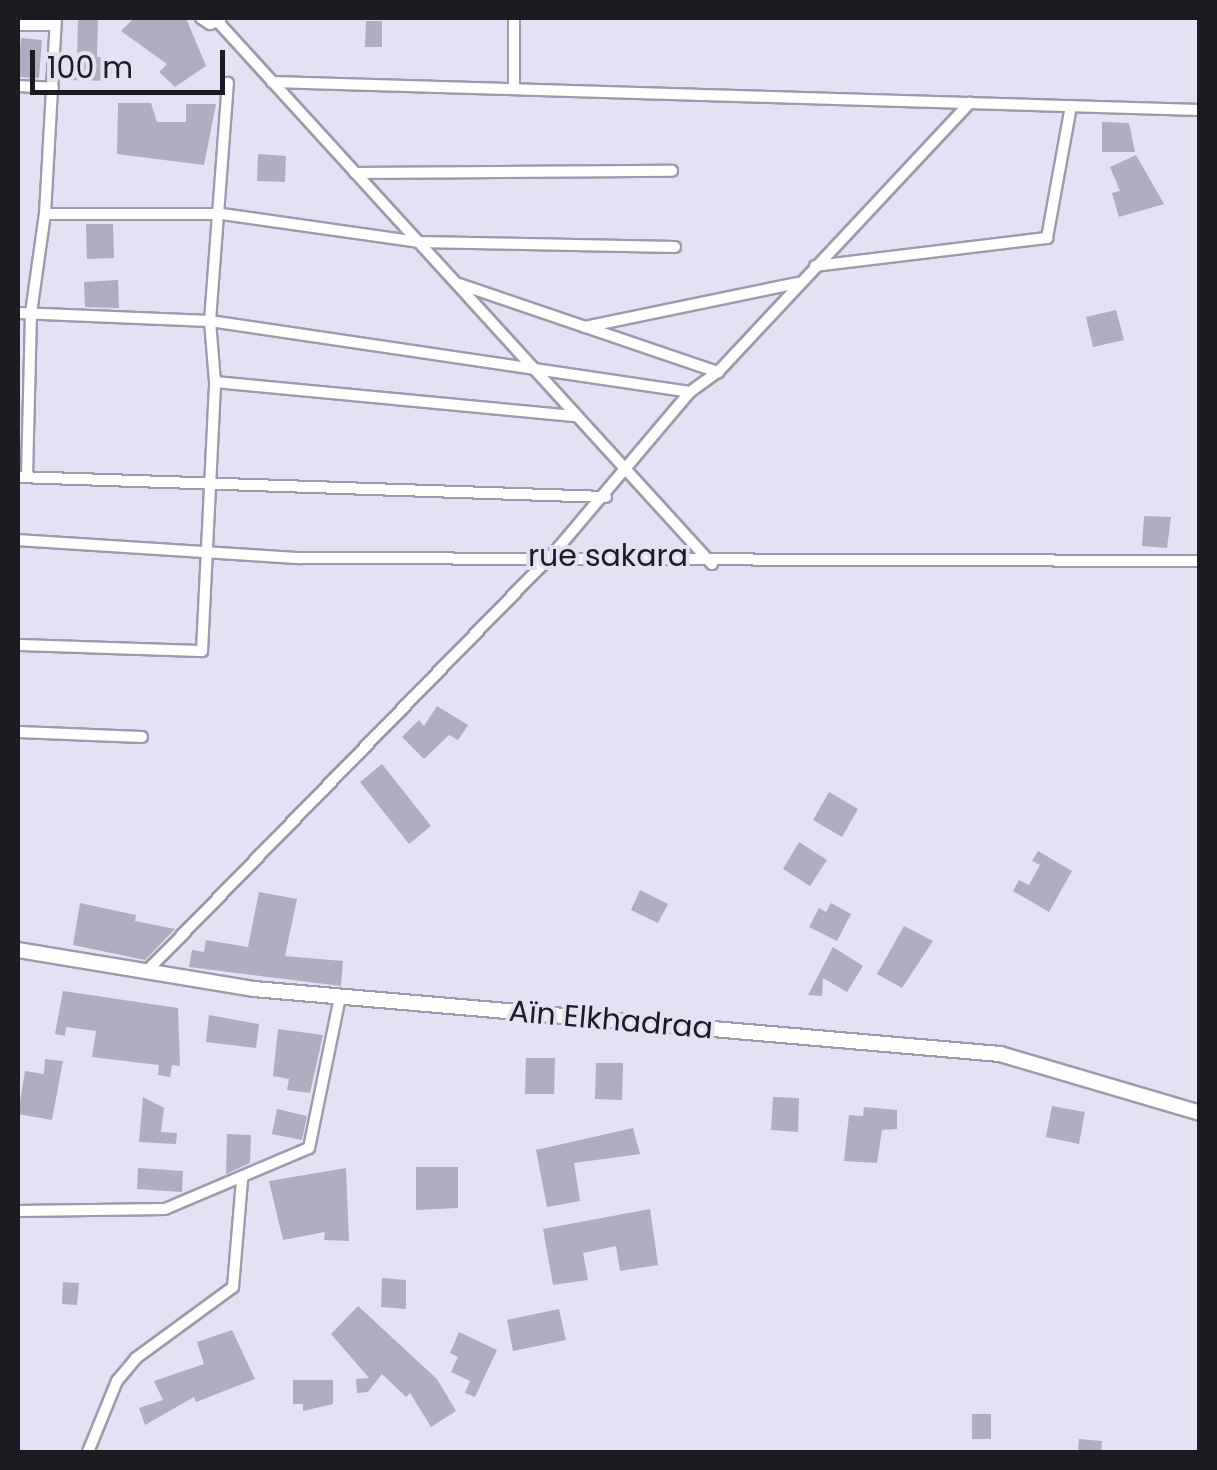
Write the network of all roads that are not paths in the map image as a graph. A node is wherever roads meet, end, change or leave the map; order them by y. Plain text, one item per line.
1 (201, 18) edge
2 (514, 18) edge
3 (220, 20) edge
4 (56, 21) edge
5 (18, 25) edge
6 (272, 82) junction
7 (228, 83) dead end
8 (18, 86) edge
9 (53, 88) junction
10 (514, 89) junction
11 (970, 103) junction
12 (1071, 106) junction
13 (1200, 110) edge
14 (672, 170) dead end
15 (355, 173) junction
16 (45, 214) junction
17 (222, 214) junction
18 (418, 242) junction
19 (674, 247) dead end
20 (814, 266) junction
21 (456, 283) junction
22 (798, 283) junction
23 (18, 312) edge
24 (31, 314) junction
25 (210, 321) junction
26 (584, 327) junction
27 (525, 364) junction
28 (718, 372) junction
29 (215, 382) junction
30 (690, 392) junction
31 (577, 416) junction
32 (628, 472) junction
33 (22, 477) edge
34 (210, 482) junction
35 (606, 497) junction
36 (18, 540) edge
37 (207, 552) junction
38 (554, 554) junction
39 (709, 560) junction
40 (1200, 561) edge
41 (18, 646) edge
42 (18, 732) edge
43 (142, 736) dead end
44 (18, 950) edge
45 (147, 971) junction
46 (340, 997) junction
47 (1200, 1114) edge
48 (242, 1179) junction
49 (18, 1211) edge
50 (88, 1452) edge

1 - 3 street
2 - 10 street
3 - 6 street
4 - 5 street
4 - 9 street
6 - 10 street
6 - 15 street
7 - 17 street
8 - 9 street
9 - 16 street
10 - 11 street
11 - 12 street
11 - 20 street
12 - 13 street
12 - 20 street
14 - 15 street
15 - 18 street
16 - 17 street
16 - 24 street
17 - 18 street
17 - 25 street
18 - 19 street
18 - 21 street
20 - 22 street
21 - 26 street
21 - 27 street
22 - 26 street
22 - 28 street
23 - 24 street
24 - 25 street
24 - 33 street
25 - 27 street
25 - 29 street
26 - 28 street
27 - 30 street
27 - 31 street
28 - 30 street
29 - 31 street
29 - 34 street
30 - 32 street
31 - 32 street
32 - 35 street
32 - 39 street
33 - 34 street
34 - 35 street
34 - 37 street
35 - 38 street
36 - 37 street, rue sakara
37 - 38 street, rue sakara
37 - 41 street
38 - 39 street, rue sakara
38 - 45 street
39 - 40 street, rue sakara
42 - 43 street
44 - 45 main road, Aïn Elkhadraa
45 - 46 main road, Aïn Elkhadraa
46 - 47 main road, Aïn Elkhadraa
46 - 48 street
48 - 49 street
48 - 50 street

